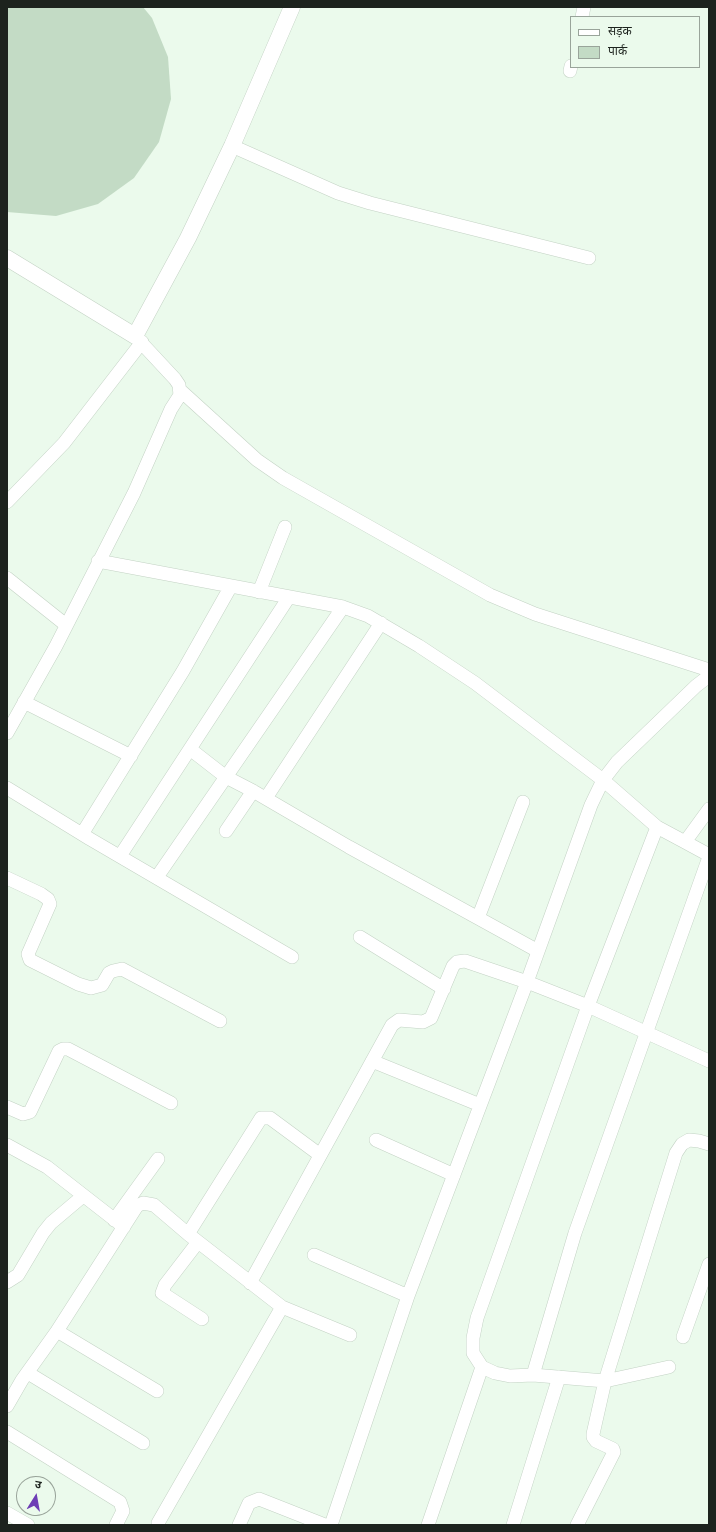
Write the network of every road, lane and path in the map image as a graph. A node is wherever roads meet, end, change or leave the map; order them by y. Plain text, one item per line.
1 (292, 7) edge
2 (232, 146) junction
3 (589, 258) dead end
4 (7, 259) edge
5 (139, 339) junction
6 (180, 390) junction
7 (7, 502) edge
8 (285, 526) dead end
9 (98, 562) junction
10 (7, 578) edge
11 (231, 586) junction
12 (259, 592) junction
13 (289, 597) junction
14 (343, 607) junction
15 (380, 623) junction
16 (66, 625) junction
17 (709, 670) edge
18 (709, 676) edge
19 (24, 702) junction
20 (7, 733) edge
21 (190, 748) junction
22 (131, 756) junction
23 (226, 777) junction
24 (603, 780) junction
25 (7, 788) edge
26 (253, 791) junction
27 (266, 798) junction
28 (523, 802) dead end
29 (709, 809) edge
30 (657, 827) junction
31 (226, 831) dead end
32 (82, 834) junction
33 (685, 842) junction
34 (120, 856) junction
35 (709, 856) edge
36 (157, 877) junction
37 (7, 878) edge
38 (478, 918) junction
39 (360, 937) dead end
40 (538, 951) junction
41 (292, 957) dead end
42 (527, 982) junction
43 (444, 989) junction
44 (588, 1006) junction
45 (220, 1021) dead end
46 (648, 1032) junction
47 (708, 1058) edge
48 (372, 1061) junction
49 (171, 1103) dead end
50 (480, 1105) junction
51 (7, 1107) edge
52 (376, 1140) dead end
53 (709, 1144) edge
54 (7, 1145) edge
55 (320, 1155) junction
56 (158, 1159) dead end
57 (454, 1175) junction
58 (83, 1196) junction
59 (119, 1223) junction
60 (193, 1238) junction
61 (314, 1255) dead end
62 (709, 1264) edge
63 (7, 1282) edge
64 (250, 1282) junction
65 (408, 1296) junction
66 (282, 1307) junction
67 (202, 1319) dead end
68 (57, 1331) junction
69 (350, 1335) dead end
70 (683, 1337) dead end
71 (482, 1367) junction
72 (670, 1367) dead end
73 (28, 1373) junction
74 (533, 1375) junction
75 (559, 1377) junction
76 (605, 1381) junction
77 (157, 1391) dead end
78 (7, 1406) edge
79 (7, 1432) edge
80 (143, 1443) dead end
81 (7, 1513) edge
82 (158, 1523) dead end
83 (28, 1525) edge
84 (116, 1525) edge
85 (239, 1525) edge
86 (325, 1525) edge
87 (331, 1525) edge
88 (428, 1525) edge
89 (513, 1525) edge
90 (577, 1525) edge

1 - 2 street
2 - 3 street
2 - 5 street
4 - 5 street
5 - 6 street
5 - 7 street
6 - 9 street
6 - 17 street
8 - 12 street
9 - 11 street
9 - 16 street
10 - 16 street
11 - 12 street
11 - 22 street
12 - 13 street
13 - 14 street
13 - 21 street
14 - 15 street
14 - 23 street
15 - 24 street
15 - 27 street
16 - 19 street
18 - 24 street
19 - 20 street
19 - 22 street
21 - 23 street
21 - 34 street
22 - 32 street
23 - 26 street
23 - 36 street
24 - 30 street
24 - 40 street
25 - 32 street
26 - 27 street
26 - 31 street
27 - 38 street
28 - 38 street
29 - 33 street
30 - 33 street
30 - 44 street
32 - 34 street
33 - 35 street
34 - 36 street
35 - 46 street
36 - 41 street
37 - 45 street
38 - 40 street
39 - 43 street
40 - 42 street
42 - 43 street
42 - 44 street
42 - 50 street
43 - 48 street
44 - 46 street
44 - 71 street
46 - 47 street
46 - 74 street
48 - 50 street
48 - 55 street
49 - 51 street
50 - 57 street
52 - 57 street
53 - 76 street
54 - 58 street
55 - 60 street
55 - 64 street
56 - 59 street
57 - 65 street
58 - 59 street
58 - 63 street
59 - 60 street
59 - 68 street
60 - 64 street
60 - 67 street
61 - 65 street
62 - 70 street
64 - 66 street
65 - 87 street
66 - 69 street
66 - 82 street
68 - 73 street
68 - 77 street
71 - 74 street
71 - 88 street
72 - 76 street
73 - 78 street
73 - 80 street
74 - 75 street
75 - 76 street
75 - 89 street
76 - 90 street
79 - 84 street
81 - 83 street
85 - 86 street

